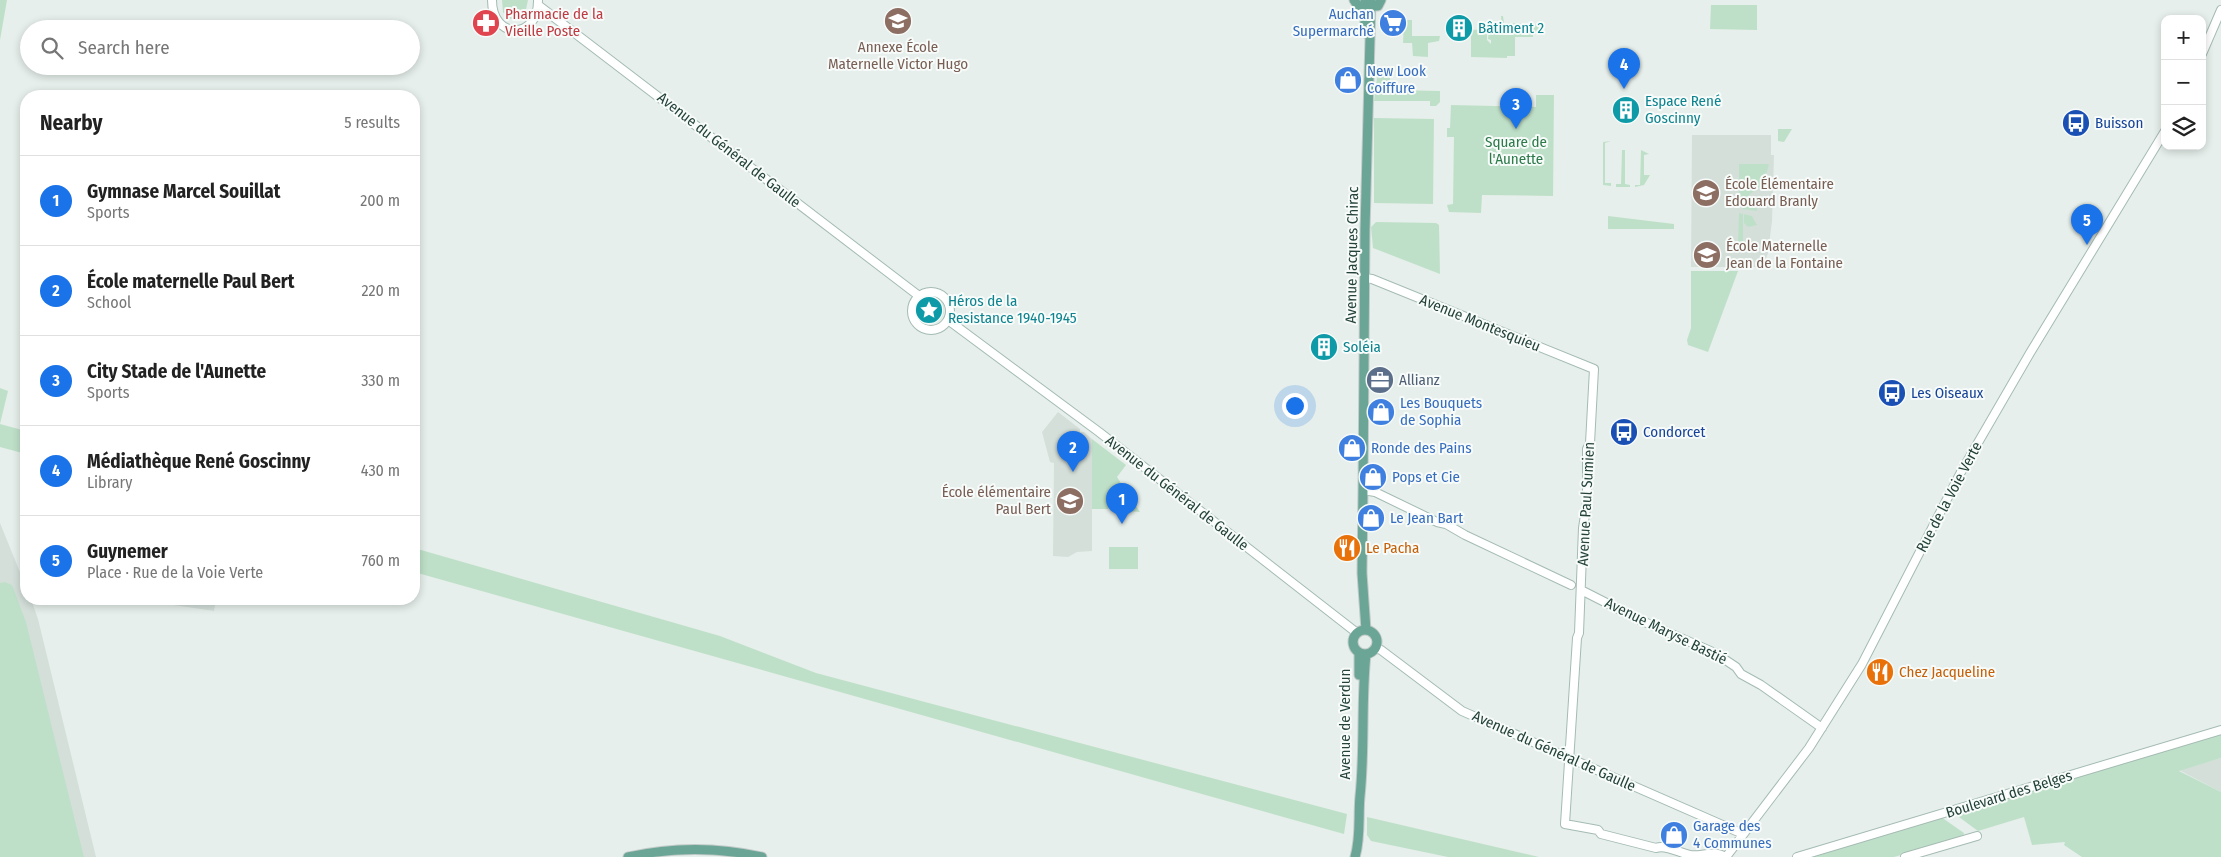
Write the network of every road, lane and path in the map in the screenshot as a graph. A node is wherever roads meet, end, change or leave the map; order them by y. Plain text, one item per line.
1 (492, 0) edge
2 (1354, 0) edge
3 (1381, 0) edge
4 (538, 2) edge
5 (1368, 3) edge
6 (2221, 10) edge
7 (2206, 45) edge
8 (2161, 138) edge
9 (1365, 278) junction
10 (919, 296) junction
11 (948, 320) junction
12 (1594, 369) joint
13 (1362, 490) junction
14 (1571, 585) dead end
15 (1581, 590) junction
16 (1361, 632) junction
17 (1375, 648) junction
18 (1362, 654) junction
19 (1822, 728) junction
20 (2221, 730) edge
21 (1569, 758) junction
22 (1744, 834) junction
23 (1977, 836) dead end
24 (628, 857) edge
25 (762, 857) edge
26 (1356, 857) edge
27 (1725, 857) edge
28 (1797, 857) edge
29 (1905, 857) edge

1 - 4 street
2 - 5 main road
3 - 5 main road
4 - 10 street, Avenue du Général de Gaulle
5 - 9 main road, Avenue Jacques Chirac
6 - 7 street
8 - 19 street, Rue de la Voie Verte
9 - 12 street, Avenue Montesquieu
9 - 13 main road, Avenue Jacques Chirac
10 - 11 street
10 - 11 street
11 - 16 street, Avenue du Général de Gaulle
12 - 15 street, Avenue Paul Sumien
13 - 14 street
13 - 16 main road, Avenue Jacques Chirac
15 - 19 street, Avenue Maryse Bastié
15 - 21 street, Avenue Paul Sumien
16 - 17 main road
16 - 18 main road, Avenue de Verdun
17 - 18 main road
17 - 21 street, Avenue du Général de Gaulle
18 - 26 main road, Avenue de Verdun
19 - 22 street, Rue de la Voie Verte
20 - 28 street, Boulevard des Belges
21 - 22 street, Avenue du Général de Gaulle
21 - 27 street, Avenue Paul Sumien
22 - 27 street, Rue de la Voie Verte
23 - 29 street, Boulevard des Belges
24 - 25 main road

